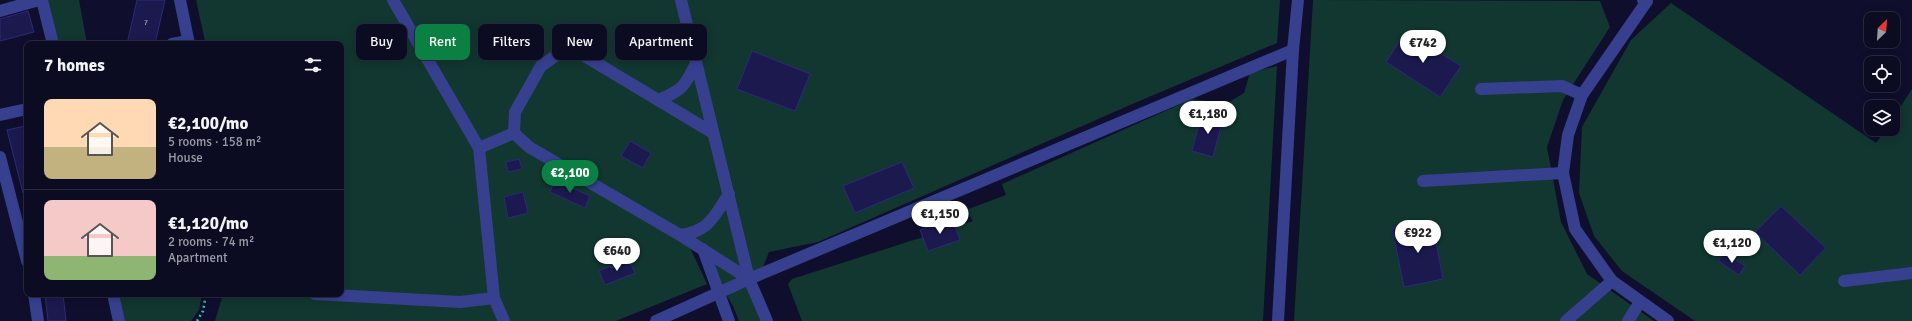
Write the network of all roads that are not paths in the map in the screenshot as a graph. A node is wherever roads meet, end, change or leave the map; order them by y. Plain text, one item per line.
1 (39, 0) edge
2 (42, 0) edge
3 (180, 0) edge
4 (393, 0) edge
5 (681, 0) edge
6 (1298, 0) edge
7 (1644, 0) edge
8 (0, 12) edge
9 (52, 41) edge
10 (188, 41) edge
11 (1293, 50) junction
12 (696, 63) junction
13 (1481, 90) dead end
14 (1582, 95) junction
15 (658, 100) junction
16 (24, 110) edge
17 (0, 115) edge
18 (514, 133) junction
19 (713, 133) junction
20 (479, 148) junction
21 (0, 157) edge
22 (1563, 173) junction
23 (1423, 181) dead end
24 (729, 194) junction
25 (680, 236) junction
26 (24, 249) edge
27 (703, 249) junction
28 (1912, 273) edge
29 (749, 279) junction
30 (1612, 281) junction
31 (1844, 281) dead end
32 (717, 294) junction
33 (344, 296) edge
34 (34, 297) edge
35 (114, 297) edge
36 (494, 298) junction
37 (1640, 302) junction
38 (38, 321) edge
39 (119, 321) edge
40 (504, 321) edge
41 (656, 321) edge
42 (728, 321) edge
43 (767, 321) edge
44 (1278, 321) edge
45 (1566, 321) edge
46 (1628, 321) edge
47 (1668, 321) edge

1 - 8 street
2 - 9 street
3 - 10 street
4 - 20 street
5 - 12 street
6 - 11 street
7 - 14 street
11 - 29 street
11 - 44 street
12 - 15 street
12 - 19 street
13 - 14 street
14 - 22 street
15 - 18 street
15 - 19 street
16 - 17 street
18 - 20 street
18 - 25 street
19 - 24 street
20 - 36 street
21 - 26 street
22 - 23 street
22 - 30 street
24 - 25 street
24 - 29 street
25 - 27 street
27 - 29 street
27 - 32 street
28 - 31 street
29 - 32 street
29 - 43 street
30 - 37 street
30 - 45 street
32 - 41 street
32 - 42 street
33 - 36 street
34 - 38 street
35 - 39 street
36 - 40 street
37 - 46 street
37 - 47 street

